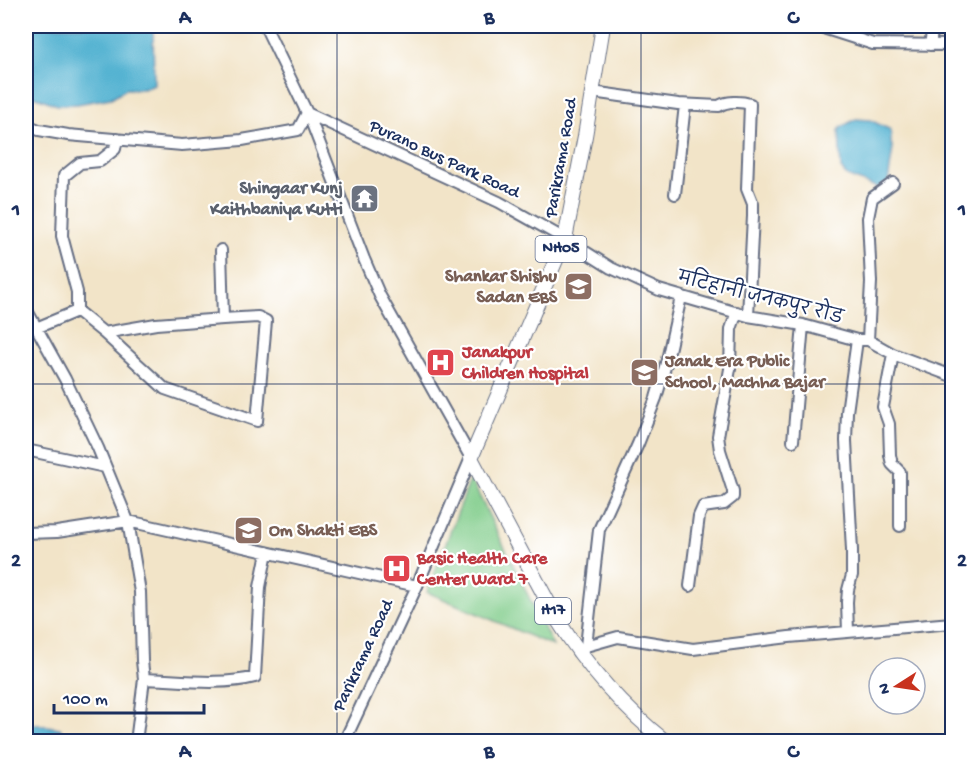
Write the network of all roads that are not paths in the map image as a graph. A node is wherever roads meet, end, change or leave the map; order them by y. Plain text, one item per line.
1 (265, 26) edge
2 (603, 26) edge
3 (730, 26) edge
4 (738, 26) edge
5 (817, 26) edge
6 (933, 26) edge
7 (930, 45) junction
8 (952, 45) edge
9 (592, 92) junction
10 (685, 105) junction
11 (307, 113) junction
12 (26, 125) edge
13 (117, 139) junction
14 (892, 183) dead end
15 (675, 194) dead end
16 (565, 239) junction
17 (221, 250) dead end
18 (681, 297) junction
19 (26, 309) edge
20 (76, 311) junction
21 (737, 312) junction
22 (748, 316) junction
23 (223, 319) junction
24 (803, 325) junction
25 (36, 328) junction
26 (104, 333) junction
27 (862, 340) junction
28 (894, 354) junction
29 (952, 376) edge
30 (792, 441) dead end
31 (26, 450) edge
32 (471, 458) junction
33 (105, 467) junction
34 (128, 521) junction
35 (900, 526) dead end
36 (26, 533) edge
37 (267, 552) junction
38 (417, 586) junction
39 (690, 586) dead end
40 (952, 623) edge
41 (848, 632) junction
42 (582, 649) junction
43 (144, 679) junction
44 (136, 741) edge
45 (344, 741) edge
46 (666, 741) edge

1 - 11 street
2 - 9 main road, Parikrama Road / NH05
3 - 4 street
5 - 7 street
6 - 7 street
7 - 8 street
9 - 10 street
9 - 16 main road, Parikrama Road / NH05
10 - 15 street
10 - 22 street
11 - 13 street
11 - 16 street, Purano Bus Park Road
11 - 32 street
12 - 13 street
13 - 20 street
14 - 27 street
16 - 18 street, मटिहानी जनकपुर रोड
16 - 32 main road, Parikrama Road / NH05
17 - 23 street
18 - 21 street, मटिहानी जनकपुर रोड
18 - 42 street
19 - 25 street
20 - 25 street
20 - 26 street
21 - 22 street, मटिहानी जनकपुर रोड
21 - 39 street
22 - 24 street, मटिहानी जनकपुर रोड
23 - 26 street
23 - 26 street
24 - 27 street, मटिहानी जनकपुर रोड
24 - 30 street
25 - 33 street
27 - 28 street, मटिहानी जनकपुर रोड
27 - 41 street
28 - 29 street, मटिहानी जनकपुर रोड
28 - 35 street
31 - 33 street
32 - 38 street, NH05
32 - 42 main road, H17
33 - 34 street
34 - 36 street
34 - 37 street
34 - 43 street
37 - 38 street
37 - 43 street
38 - 45 street, Parikrama Road / NH05
40 - 41 street
41 - 42 street
42 - 46 main road, H17
43 - 44 street

